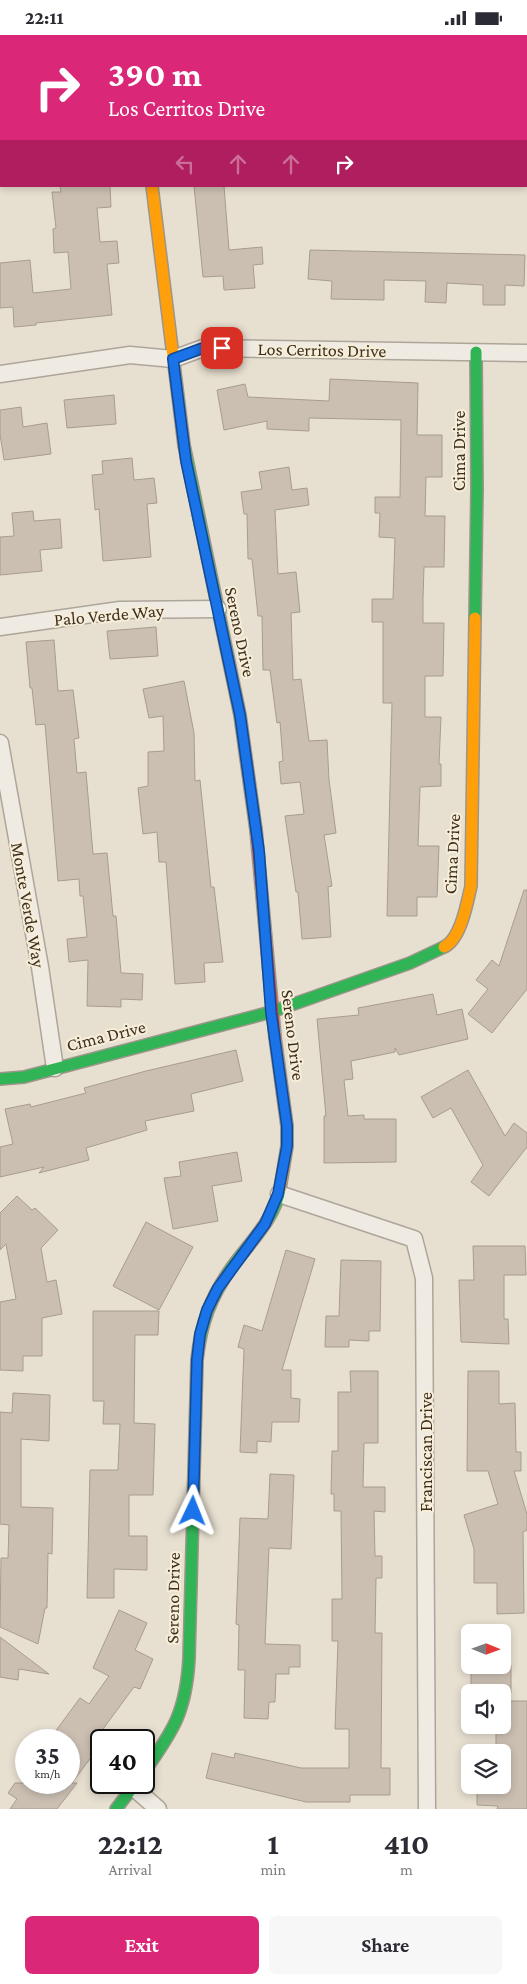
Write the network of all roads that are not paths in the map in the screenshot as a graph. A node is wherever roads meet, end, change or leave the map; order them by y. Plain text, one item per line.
1 (152, 187) edge
2 (476, 352) junction
3 (527, 353) edge
4 (173, 359) junction
5 (0, 375) edge
6 (218, 609) junction
7 (0, 627) edge
8 (0, 743) edge
9 (271, 1012) junction
10 (55, 1067) junction
11 (0, 1079) edge
12 (278, 1194) junction
13 (155, 1756) edge
14 (128, 1794) edge
15 (144, 1794) edge
16 (116, 1809) edge
17 (158, 1809) edge
18 (427, 1809) edge

1 - 4 street, Sereno Drive
2 - 3 street, Los Cerritos Drive
2 - 4 street, Los Cerritos Drive
2 - 9 street, Cima Drive
4 - 5 street, Los Cerritos Drive
4 - 6 street, Sereno Drive
6 - 7 street, Palo Verde Way
6 - 9 street, Sereno Drive
8 - 10 street, Monte Verde Way
9 - 10 street, Cima Drive
9 - 12 street, Sereno Drive
10 - 11 street, Cima Drive
12 - 13 street, Sereno Drive
12 - 18 street, Franciscan Drive
14 - 16 street
15 - 17 street

